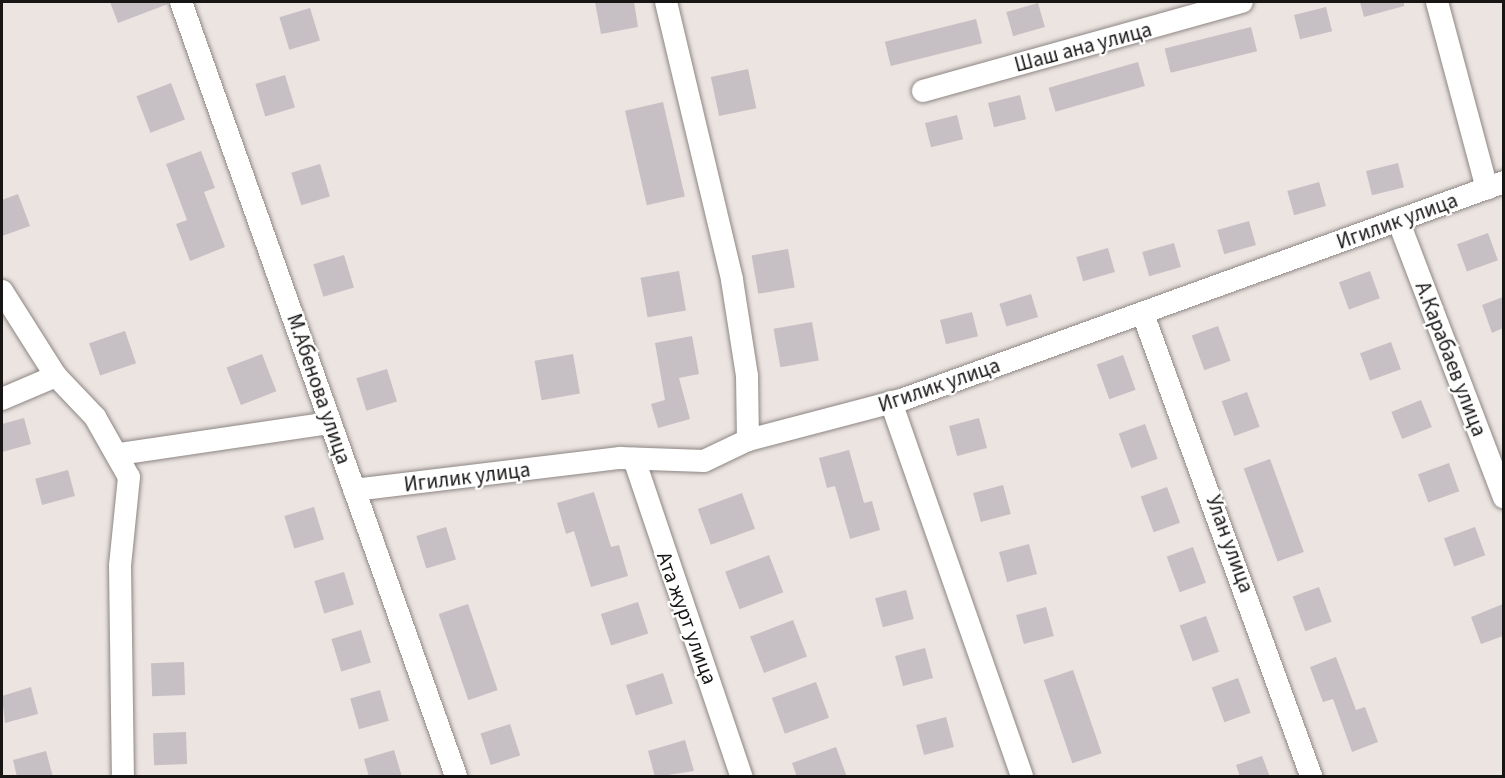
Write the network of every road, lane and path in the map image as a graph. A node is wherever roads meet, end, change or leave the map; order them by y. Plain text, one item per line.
1 (181, 2) edge
2 (666, 2) edge
3 (1242, 2) edge
4 (1437, 2) edge
5 (924, 90) dead end
6 (1495, 185) edge
7 (1398, 220) junction
8 (2, 291) edge
9 (1143, 314) junction
10 (56, 376) junction
11 (2, 399) edge
12 (891, 402) junction
13 (330, 423) junction
14 (748, 440) junction
15 (119, 454) junction
16 (634, 459) junction
17 (354, 490) junction
18 (1503, 497) edge
19 (123, 777) edge
20 (456, 777) edge
21 (741, 777) edge
22 (1022, 777) edge
23 (1311, 777) edge

1 - 13 street, М.Абенова улица
2 - 14 street
3 - 5 street, Шаш ана улица
4 - 6 street
6 - 7 street, Игилик улица
7 - 9 street, Игилик улица
7 - 18 street, А.Карабаев улица
8 - 10 street
9 - 12 street, Игилик улица
9 - 23 street, Улан улица
10 - 11 street
10 - 15 street
12 - 14 street, Игилик улица
12 - 22 street
13 - 15 street
13 - 17 street, М.Абенова улица
14 - 16 street, Игилик улица
15 - 19 street
16 - 17 street, Игилик улица
16 - 21 street, Ата журт улица
17 - 20 street, М.Абенова улица

